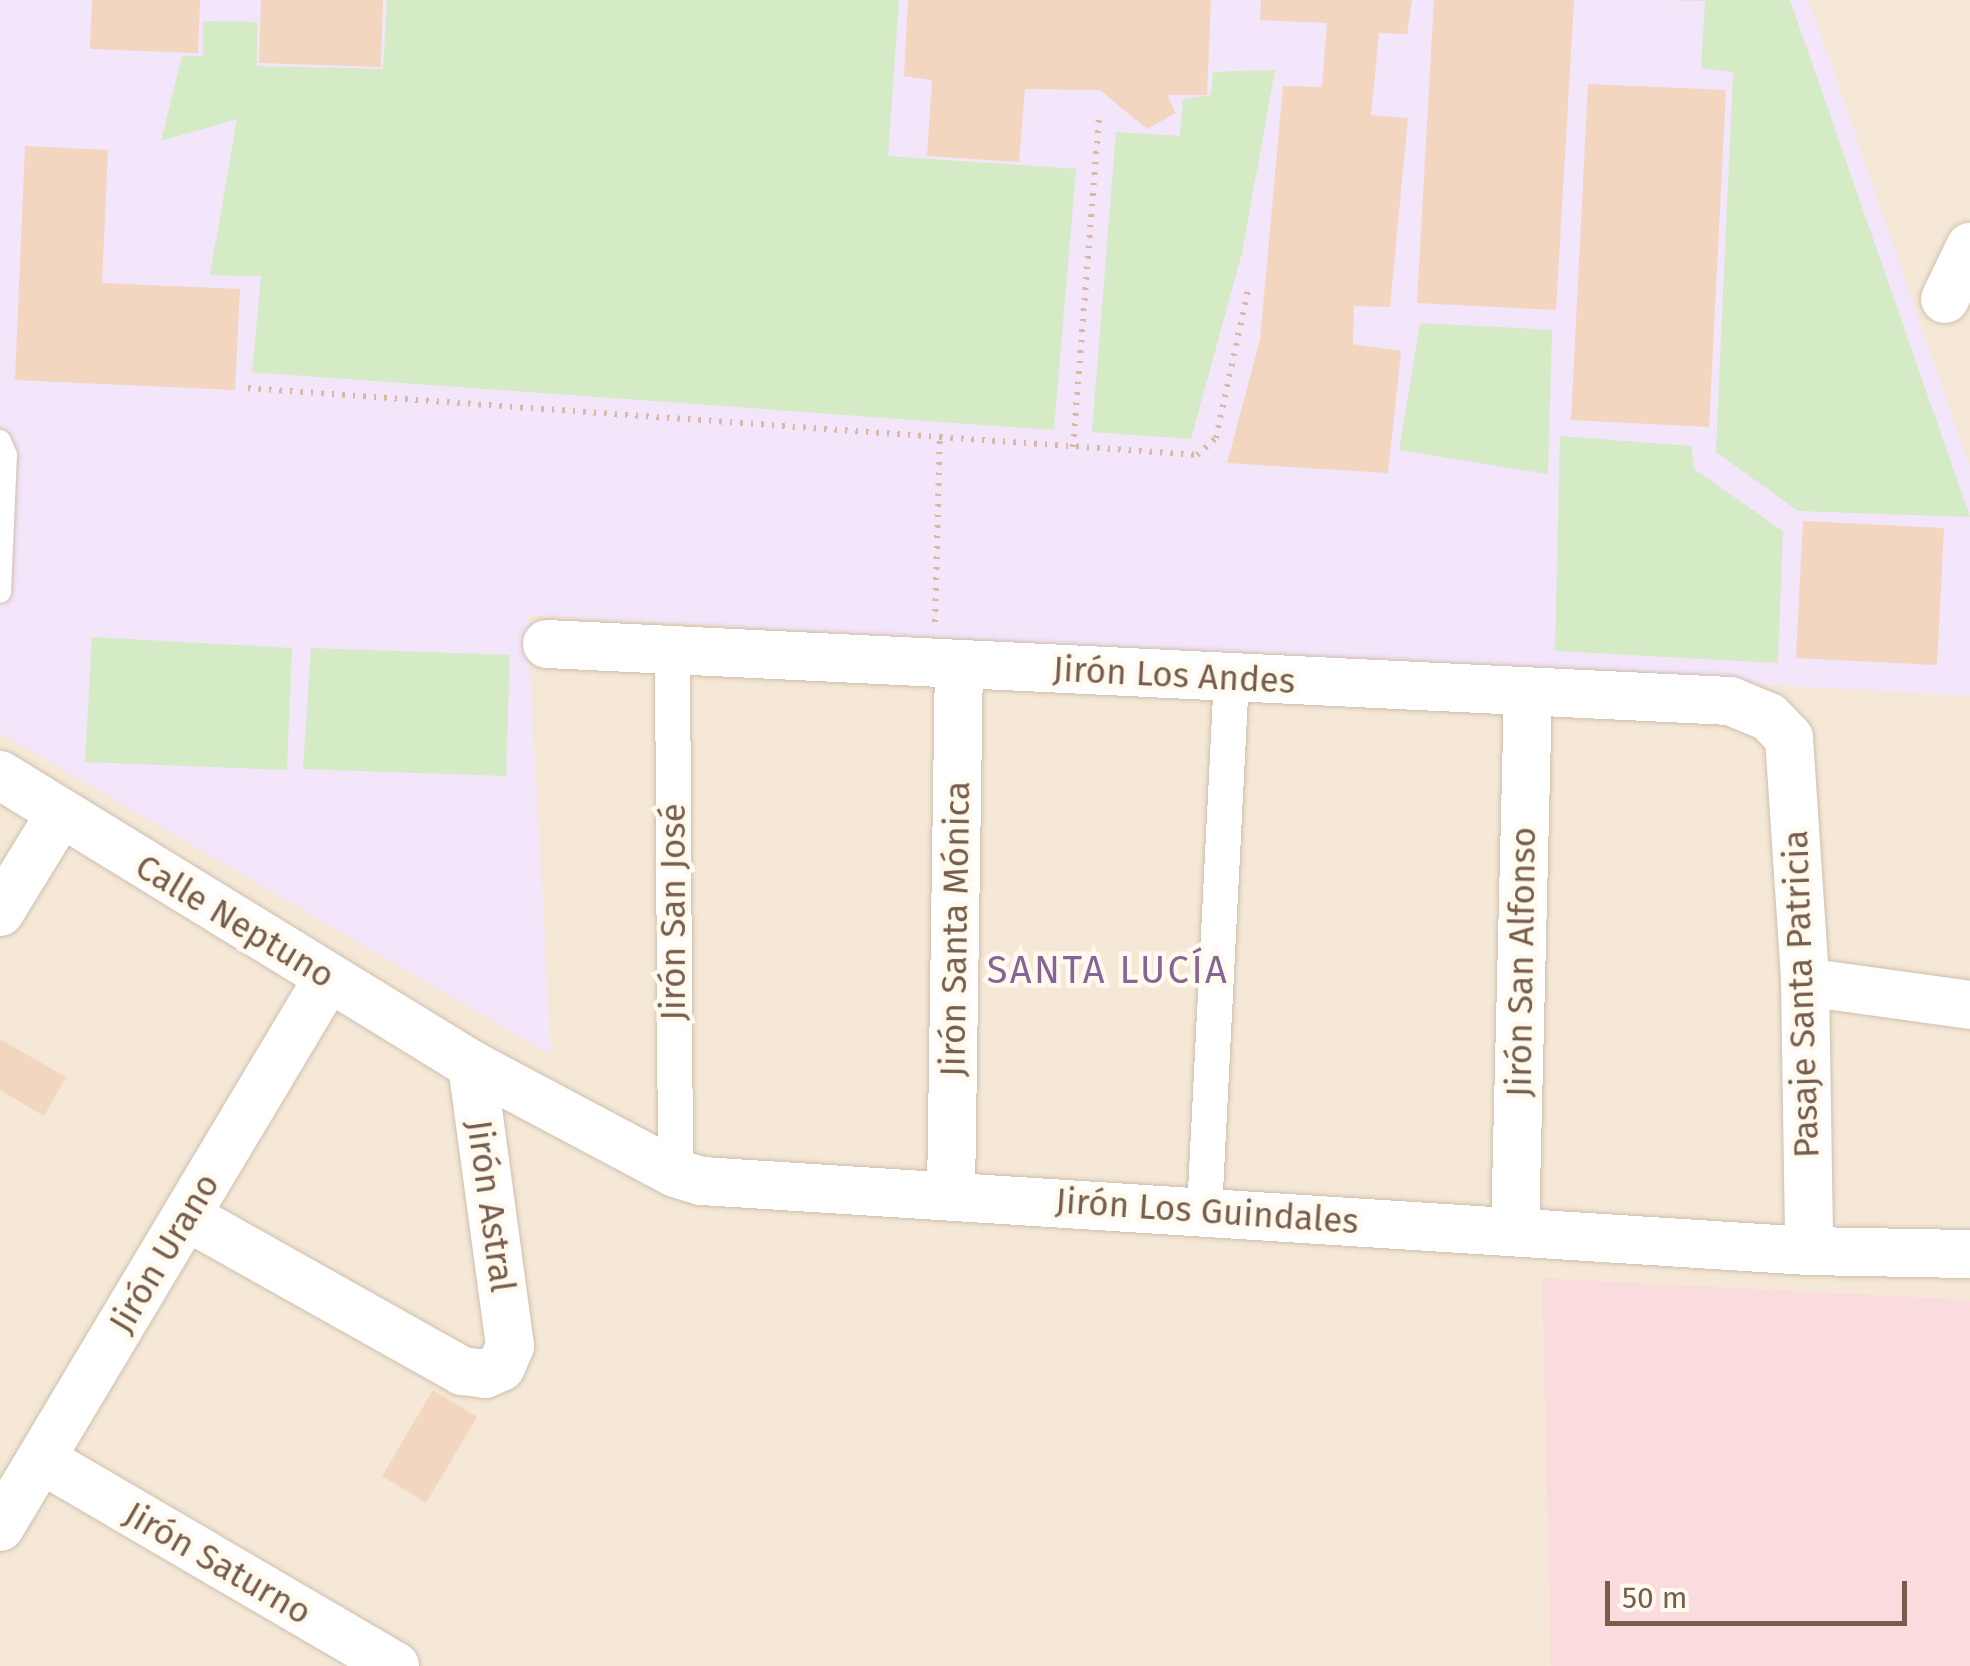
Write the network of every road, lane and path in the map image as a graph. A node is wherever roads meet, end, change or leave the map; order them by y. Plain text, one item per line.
1 (1099, 120) dead end
2 (1970, 247) edge
3 (1248, 286) dead end
4 (1945, 299) dead end
5 (248, 388) dead end
6 (940, 437) junction
7 (0, 441) edge
8 (1073, 447) junction
9 (0, 592) edge
10 (547, 644) dead end
11 (672, 651) junction
12 (946, 664) junction
13 (1230, 678) junction
14 (1528, 692) junction
15 (1789, 738) joint
16 (0, 774) edge
17 (60, 814) junction
18 (0, 912) edge
19 (328, 978) junction
20 (1804, 982) junction
21 (1970, 1005) edge
22 (472, 1066) junction
23 (674, 1173) junction
24 (951, 1194) junction
25 (1204, 1211) junction
26 (186, 1216) junction
27 (1515, 1231) junction
28 (1809, 1251) junction
29 (1970, 1254) edge
30 (41, 1460) junction
31 (0, 1527) edge
32 (396, 1666) edge

1 - 8 path
2 - 4 street
3 - 8 path
5 - 6 path
6 - 8 path
6 - 12 path
7 - 9 lane
10 - 11 street, Jirón Los Andes
11 - 12 street, Jirón Los Andes
11 - 23 street, Jirón San José
12 - 13 street, Jirón Los Andes
12 - 24 street, Jirón Santa Mónica
13 - 14 street, Jirón Los Andes
13 - 25 street
14 - 15 street, Jirón Los Andes
14 - 27 street, Jirón San Alfonso
15 - 20 street, Pasaje Santa Patricia
16 - 17 street, Calle Neptuno
17 - 18 street
17 - 19 street, Calle Neptuno
19 - 22 street, Calle Neptuno
19 - 26 street, Jirón Urano
20 - 21 street
20 - 28 street, Pasaje Santa Patricia
22 - 23 street, Jirón Los Guindales
22 - 26 street, Jirón Astral
23 - 24 street, Jirón Los Guindales
24 - 25 street, Jirón Los Guindales
25 - 27 street, Jirón Los Guindales
26 - 30 street, Jirón Urano
27 - 28 street, Jirón Los Guindales
28 - 29 street, Jirón Los Guindales
30 - 31 street, Jirón Urano
30 - 32 street, Jirón Saturno

